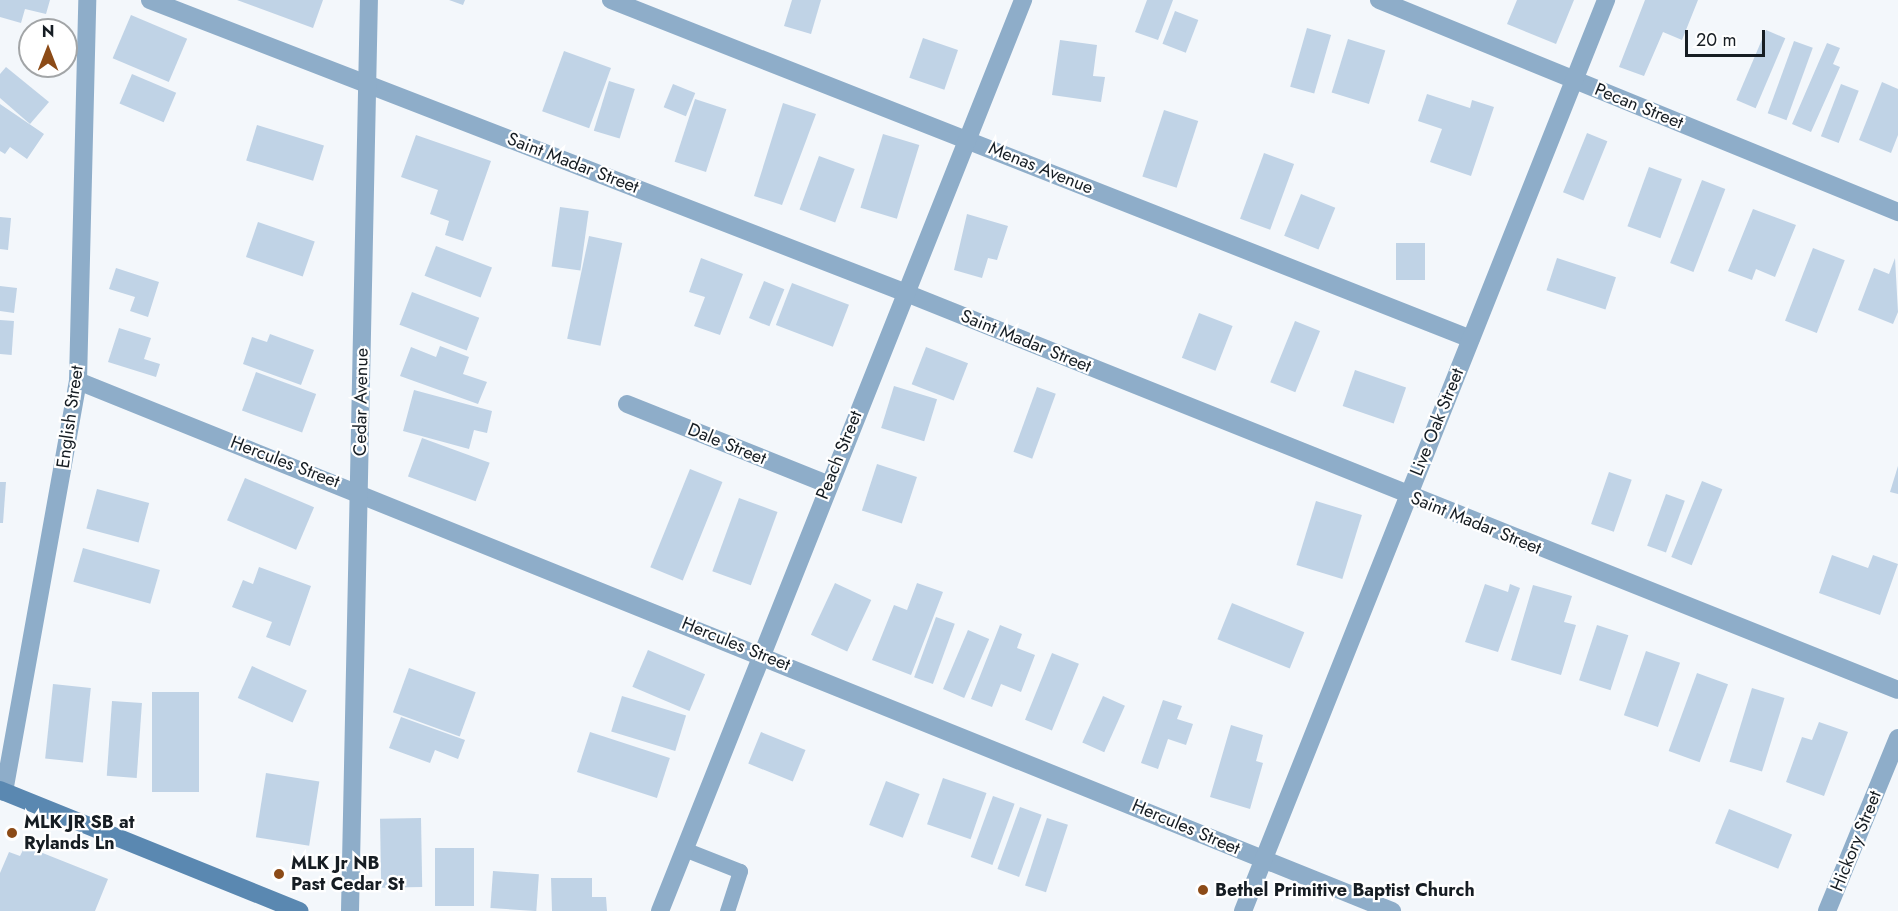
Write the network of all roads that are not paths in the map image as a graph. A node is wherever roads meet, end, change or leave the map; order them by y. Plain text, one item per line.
1 (87, 0) edge
2 (150, 0) edge
3 (369, 0) edge
4 (611, 0) edge
5 (1023, 0) edge
6 (1379, 0) edge
7 (1606, 0) edge
8 (1574, 79) junction
9 (368, 83) junction
10 (968, 139) junction
11 (1898, 212) edge
12 (906, 293) junction
13 (1471, 339) junction
14 (78, 381) junction
15 (627, 404) dead end
16 (827, 484) junction
17 (358, 491) junction
18 (1408, 496) junction
19 (760, 653) junction
20 (1898, 690) edge
21 (1898, 738) edge
22 (2, 791) edge
23 (684, 849) junction
24 (1263, 860) junction
25 (300, 911) edge
26 (350, 911) edge
27 (660, 911) edge
28 (727, 911) edge
29 (1243, 911) edge
30 (1392, 911) edge
31 (1827, 911) edge

1 - 14 street, English Street
2 - 9 street, Saint Madar Street
3 - 9 street, Cedar Avenue
4 - 10 street, Menas Avenue
5 - 10 street, Peach Street
6 - 8 street, Pecan Street
7 - 8 street, Live Oak Street
8 - 11 street, Pecan Street
8 - 13 street, Live Oak Street
9 - 12 street, Saint Madar Street
9 - 17 street, Cedar Avenue
10 - 12 street, Peach Street
10 - 13 street, Menas Avenue
12 - 16 street, Peach Street
12 - 18 street, Saint Madar Street
13 - 18 street, Live Oak Street
14 - 17 street, Hercules Street
14 - 22 street, English Street
15 - 16 street, Dale Street
16 - 19 street, Peach Street
17 - 19 street, Hercules Street
17 - 26 street, Cedar Avenue
18 - 20 street, Saint Madar Street
18 - 24 street, Live Oak Street
19 - 23 street, Peach Street
19 - 24 street, Hercules Street
21 - 31 street, Hickory Street
22 - 25 main road
23 - 27 street, Peach Street
23 - 28 lane
24 - 29 street, Live Oak Street
24 - 30 street, Hercules Street

